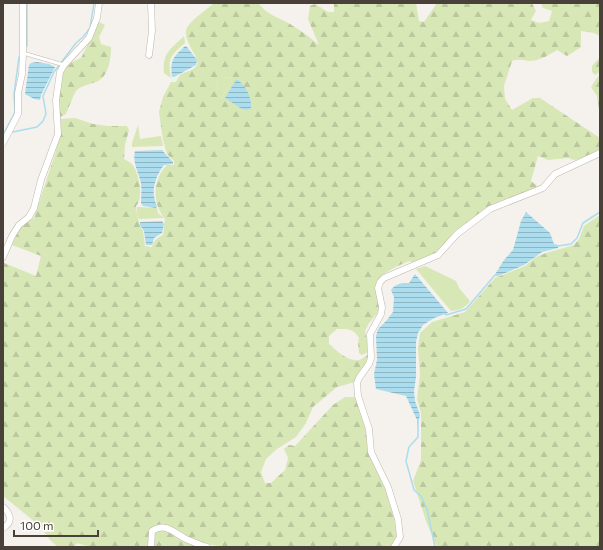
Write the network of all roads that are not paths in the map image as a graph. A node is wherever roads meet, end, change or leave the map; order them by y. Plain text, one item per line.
1 (23, 3) edge
2 (99, 3) edge
3 (151, 3) edge
4 (23, 53) junction
5 (149, 55) dead end
6 (61, 64) junction
7 (3, 143) edge
8 (600, 153) edge
9 (3, 257) edge
10 (3, 507) edge
11 (3, 528) edge
12 (151, 547) edge
13 (207, 547) edge
14 (394, 547) edge

1 - 4 street
2 - 6 street
3 - 5 street
4 - 6 lane
4 - 7 street
6 - 9 street
8 - 14 street
10 - 11 street
12 - 13 street

